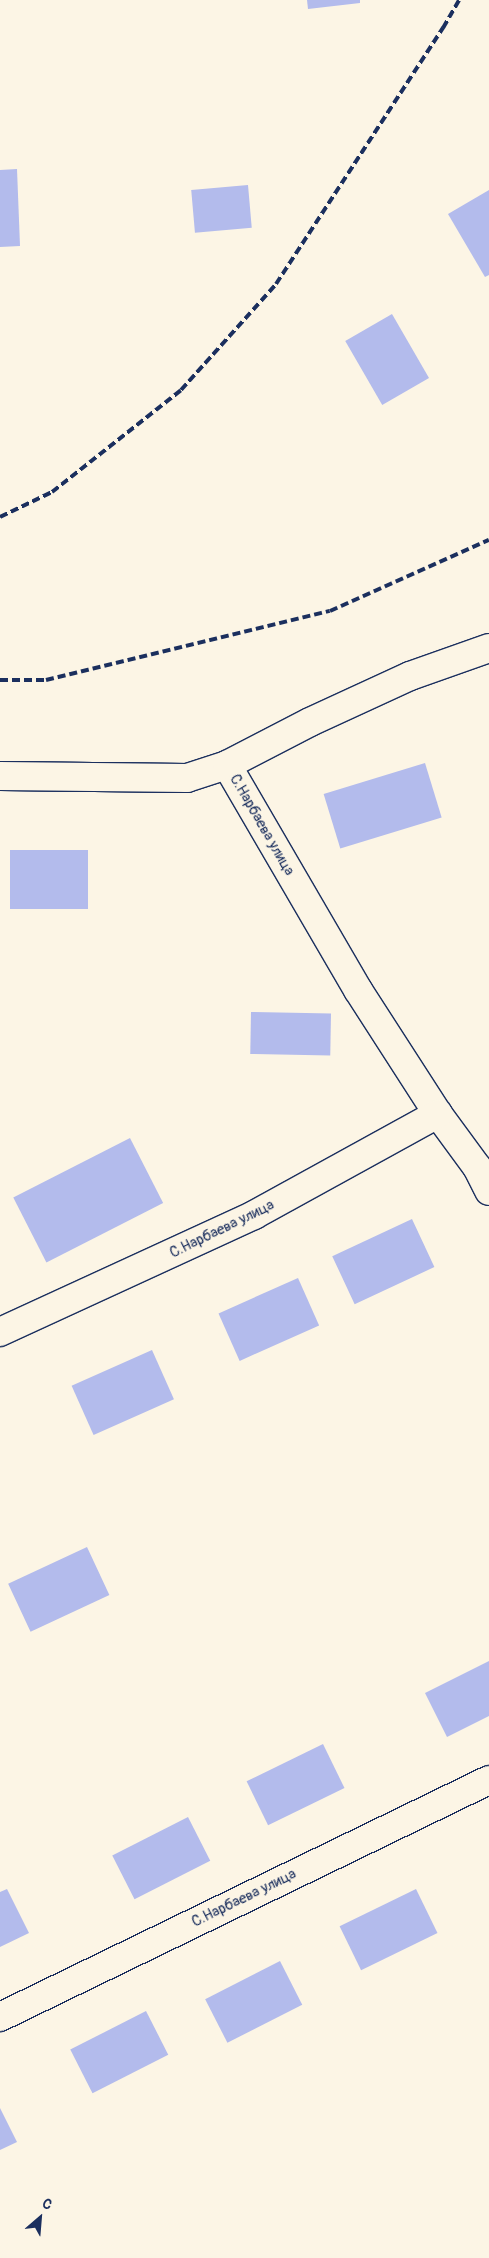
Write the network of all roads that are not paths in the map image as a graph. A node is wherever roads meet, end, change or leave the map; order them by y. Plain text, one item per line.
1 (489, 648) edge
2 (227, 764) junction
3 (0, 776) edge
4 (438, 1114) junction
5 (485, 1175) edge
6 (0, 1332) edge
7 (489, 1780) edge
8 (0, 2017) edge

1 - 2 street, С.Нарбаева улица
2 - 3 street, С.Нарбаева улица
2 - 4 street, С.Нарбаева улица
4 - 5 street, С.Нарбаева улица
4 - 6 street, С.Нарбаева улица
7 - 8 street, С.Нарбаева улица

